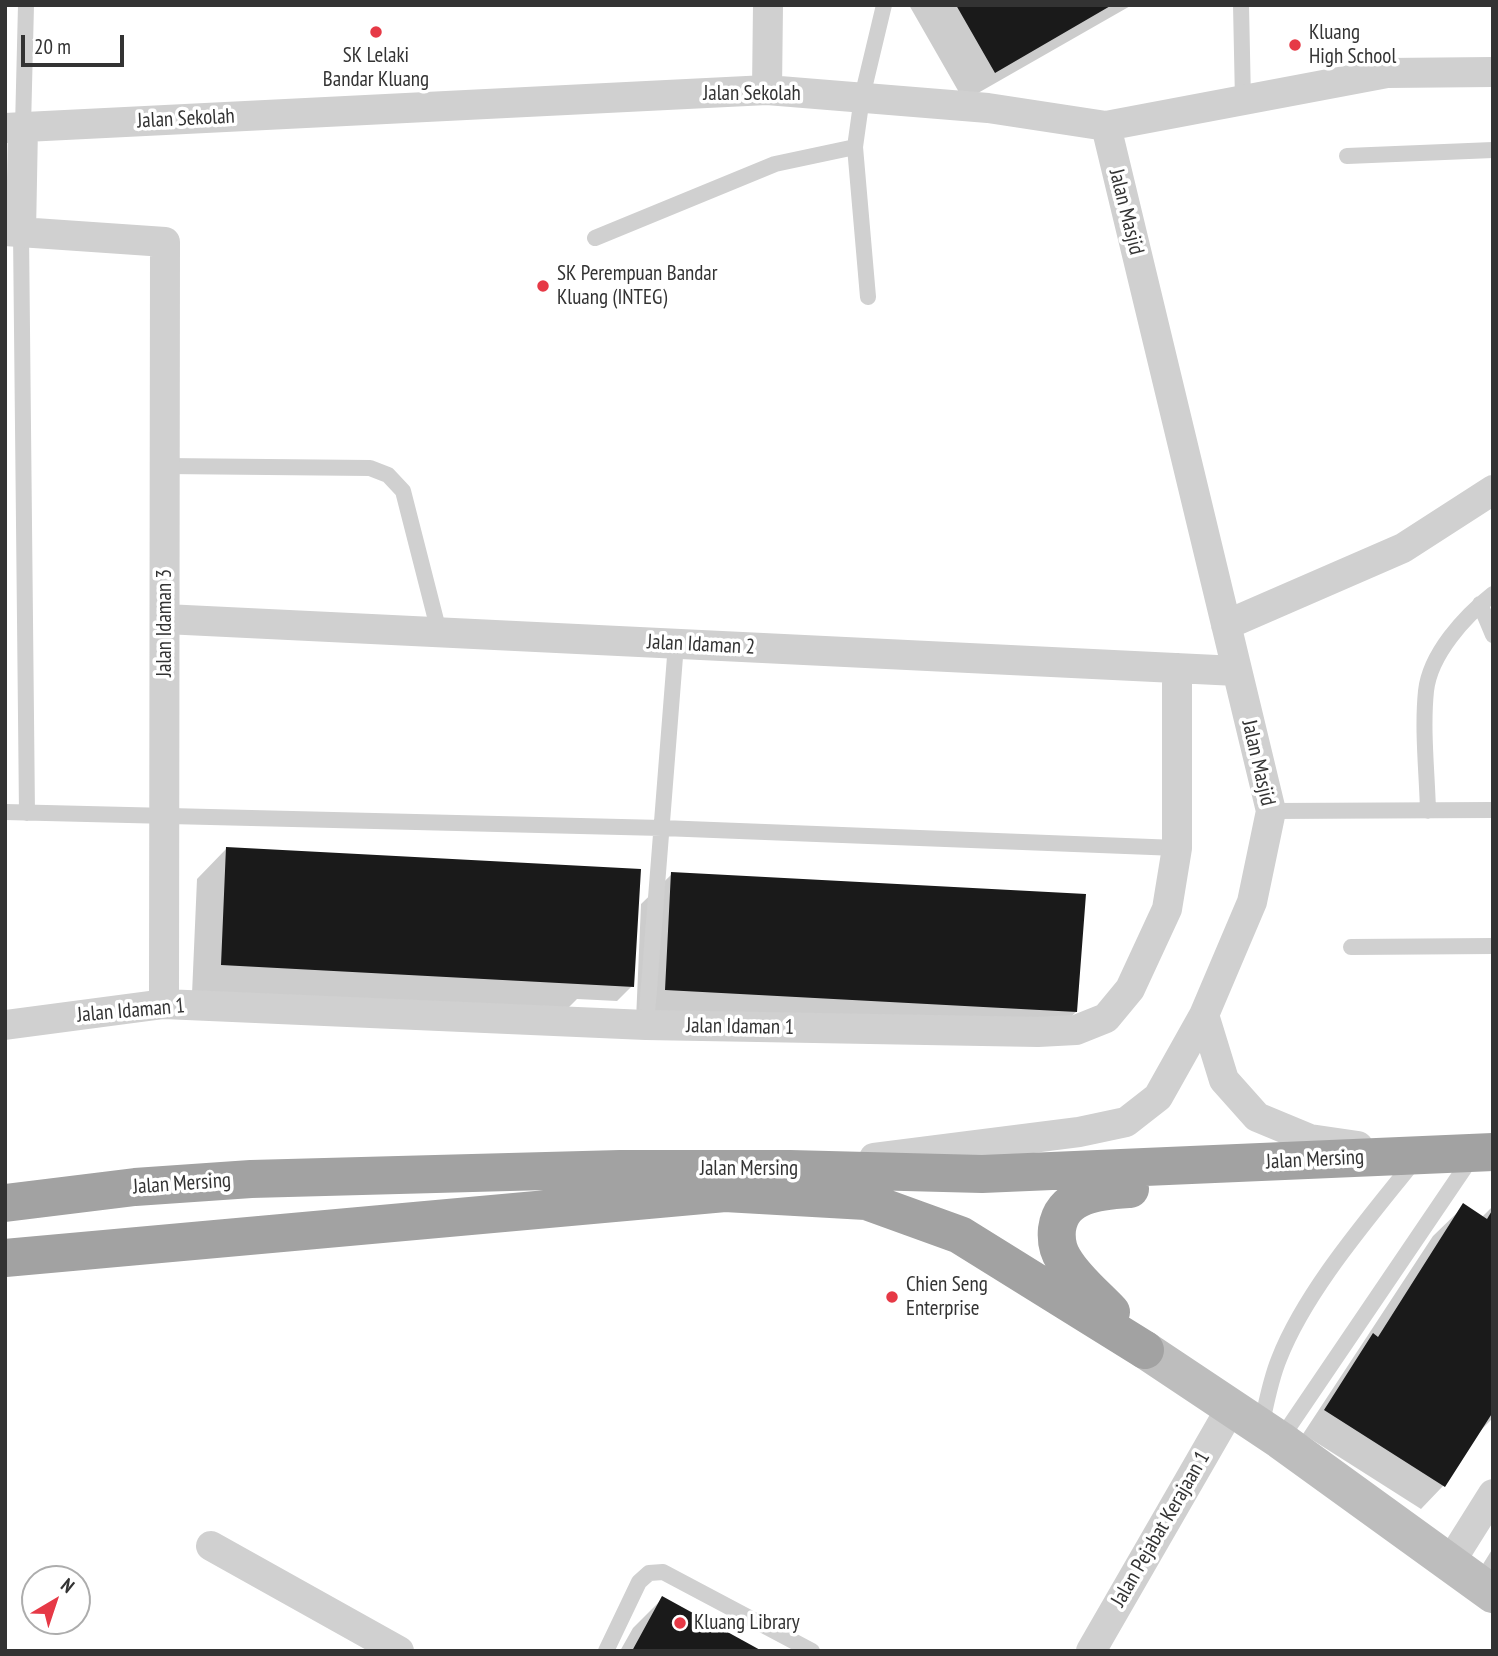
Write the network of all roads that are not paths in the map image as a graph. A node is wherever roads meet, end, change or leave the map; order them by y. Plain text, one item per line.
1 (26, 5) edge
2 (768, 5) edge
3 (884, 5) edge
4 (1241, 5) edge
5 (1493, 72) edge
6 (767, 90) junction
7 (862, 97) junction
8 (1243, 101) junction
9 (1106, 126) junction
10 (14, 127) edge
11 (855, 148) junction
12 (1493, 150) edge
13 (1347, 156) dead end
14 (13, 232) edge
15 (595, 238) dead end
16 (867, 297) dead end
17 (165, 466) junction
18 (1493, 490) edge
19 (1486, 599) edge
20 (165, 620) junction
21 (1226, 625) junction
22 (439, 632) junction
23 (1493, 635) edge
24 (676, 644) junction
25 (1177, 668) junction
26 (1237, 671) junction
27 (1493, 810) edge
28 (1271, 811) junction
29 (1428, 811) junction
30 (5, 812) edge
31 (27, 813) junction
32 (164, 815) junction
33 (662, 828) junction
34 (1177, 848) junction
35 (1493, 946) edge
36 (1351, 947) dead end
37 (164, 1004) junction
38 (1204, 1014) junction
39 (5, 1025) edge
40 (646, 1025) junction
41 (1484, 1152) edge
42 (1419, 1155) junction
43 (1364, 1158) junction
44 (790, 1169) junction
45 (5, 1203) edge
46 (5, 1258) edge
47 (1145, 1350) junction
48 (1257, 1425) junction
49 (1493, 1494) edge
50 (211, 1546) dead end
51 (1449, 1564) junction
52 (1493, 1594) edge
53 (400, 1651) edge
54 (606, 1651) edge
55 (813, 1651) edge
56 (1091, 1651) edge

1 - 10 lane
2 - 6 street
3 - 7 lane
4 - 8 lane
5 - 8 street, Jalan Sekolah
6 - 7 street, Jalan Sekolah
6 - 10 street, Jalan Sekolah
7 - 9 street, Jalan Sekolah
7 - 11 lane
8 - 9 street, Jalan Sekolah
9 - 21 street, Jalan Masjid
10 - 14 street
11 - 15 lane
11 - 16 lane
12 - 13 lane
14 - 17 street, Jalan Idaman 3
14 - 31 lane
17 - 20 street, Jalan Idaman 3
17 - 22 lane
18 - 21 street
19 - 23 lane
19 - 29 lane
20 - 22 street, Jalan Idaman 2
20 - 32 street, Jalan Idaman 3
21 - 26 street, Jalan Masjid
22 - 24 street, Jalan Idaman 2
24 - 25 street, Jalan Idaman 2
24 - 33 lane
25 - 26 street, Jalan Idaman 2
25 - 34 street, Jalan Idaman 1
26 - 28 street, Jalan Masjid
27 - 29 lane
28 - 29 lane
28 - 38 street, Jalan Masjid
30 - 31 lane
31 - 32 lane
32 - 33 lane
32 - 37 street, Jalan Idaman 3
33 - 34 lane
33 - 40 lane
34 - 40 street, Jalan Idaman 1
35 - 36 lane
37 - 39 street, Jalan Idaman 1
37 - 40 street, Jalan Idaman 1
38 - 42 street
38 - 44 street, Jalan Masjid
41 - 42 highway, Jalan Mersing
41 - 48 lane
42 - 43 highway, Jalan Mersing
42 - 48 lane
43 - 44 highway, Jalan Mersing
43 - 47 highway
44 - 45 highway, Jalan Mersing
46 - 47 highway
47 - 48 main road
48 - 51 main road
48 - 56 street, Jalan Pejabat Kerajaan 1
49 - 51 street
50 - 53 street
51 - 52 main road
54 - 55 lane

